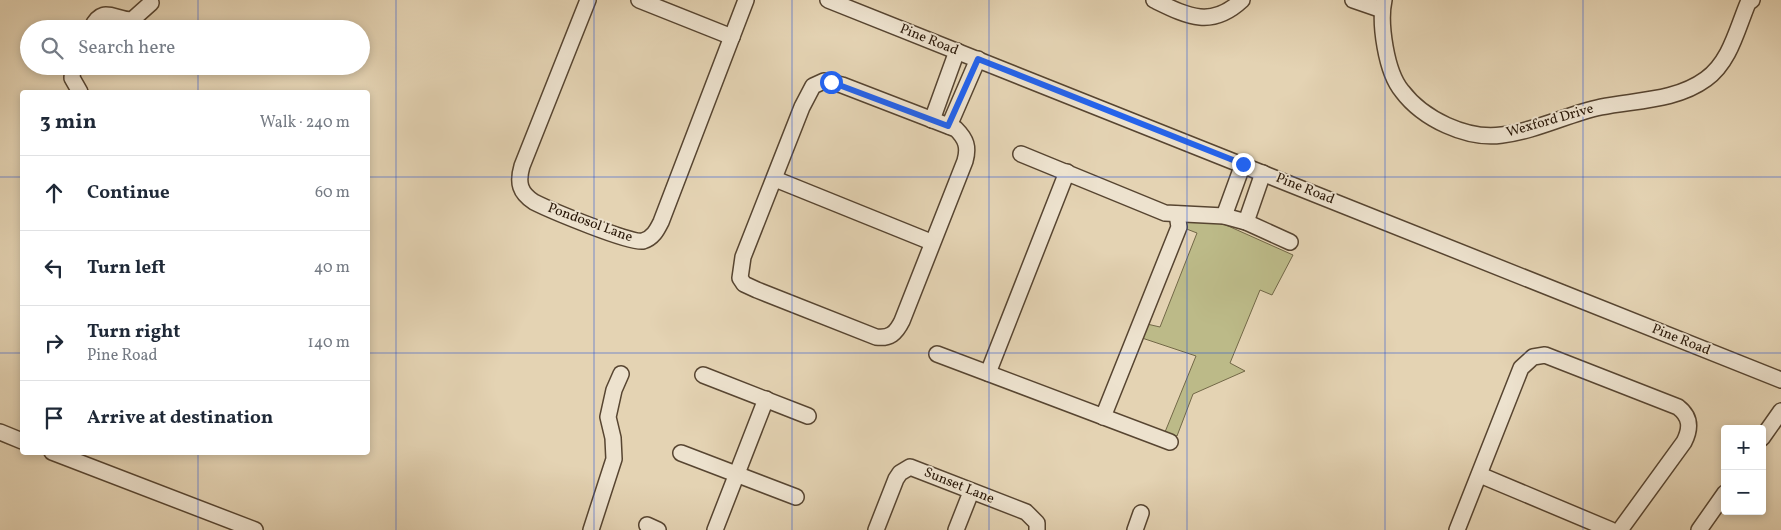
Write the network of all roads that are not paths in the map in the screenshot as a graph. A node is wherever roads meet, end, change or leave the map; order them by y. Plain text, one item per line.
1 (588, 0) edge
2 (639, 0) edge
3 (746, 0) edge
4 (828, 0) edge
5 (1154, 0) edge
6 (1242, 0) edge
7 (1353, 0) edge
8 (1749, 1) edge
9 (151, 3) dead end
10 (1383, 5) edge
11 (96, 20) edge
12 (132, 20) edge
13 (132, 20) edge
14 (732, 38) junction
15 (957, 51) junction
16 (978, 59) junction
17 (72, 75) edge
18 (79, 90) edge
19 (932, 120) junction
20 (948, 126) junction
21 (1021, 154) dead end
22 (1243, 164) junction
23 (1067, 172) junction
24 (1263, 173) junction
25 (775, 179) junction
26 (1177, 214) junction
27 (1224, 216) junction
28 (1246, 222) junction
29 (931, 242) junction
30 (1290, 242) dead end
31 (937, 354) dead end
32 (988, 373) junction
33 (621, 374) dead end
34 (703, 375) dead end
35 (1781, 380) edge
36 (766, 399) junction
37 (1781, 411) edge
38 (808, 416) dead end
39 (1103, 417) junction
40 (0, 432) edge
41 (1766, 432) edge
42 (20, 440) edge
43 (1170, 442) dead end
44 (681, 453) dead end
45 (62, 455) edge
46 (737, 474) junction
47 (1480, 475) junction
48 (971, 492) junction
49 (796, 497) dead end
50 (1721, 499) edge
51 (1141, 513) dead end
52 (256, 530) edge
53 (592, 530) edge
54 (715, 530) edge
55 (876, 530) edge
56 (956, 530) edge
57 (1037, 530) edge
58 (1134, 530) edge
59 (1457, 530) edge
60 (1611, 530) edge
61 (1620, 530) edge
62 (1699, 530) edge

1 - 14 street, Pondosol Lane
2 - 14 street
3 - 14 street, Pondosol Lane
4 - 15 street, Pine Road
5 - 6 street
7 - 10 street, Wexford Drive
8 - 10 street, Wexford Drive
9 - 13 street
11 - 12 street
15 - 16 street, Pine Road
15 - 19 street
16 - 20 street
16 - 22 street, Pine Road
17 - 18 street
19 - 20 street
19 - 25 street
20 - 29 street
21 - 23 street
22 - 24 street, Pine Road
22 - 27 street
23 - 26 street
23 - 32 street
24 - 28 street
24 - 35 street, Pine Road
25 - 29 street
25 - 29 street
26 - 27 street
26 - 39 street
27 - 28 street
28 - 30 street
31 - 32 street
32 - 39 street
33 - 53 street
34 - 36 street
36 - 38 street
36 - 46 street
37 - 41 street
39 - 43 street
40 - 42 street
44 - 46 street
45 - 52 street
46 - 49 street
46 - 54 street
47 - 59 street
47 - 60 street
47 - 61 street
48 - 55 street, Sunset Lane
48 - 56 street
48 - 57 street, Sunset Lane
50 - 62 street
51 - 58 street

